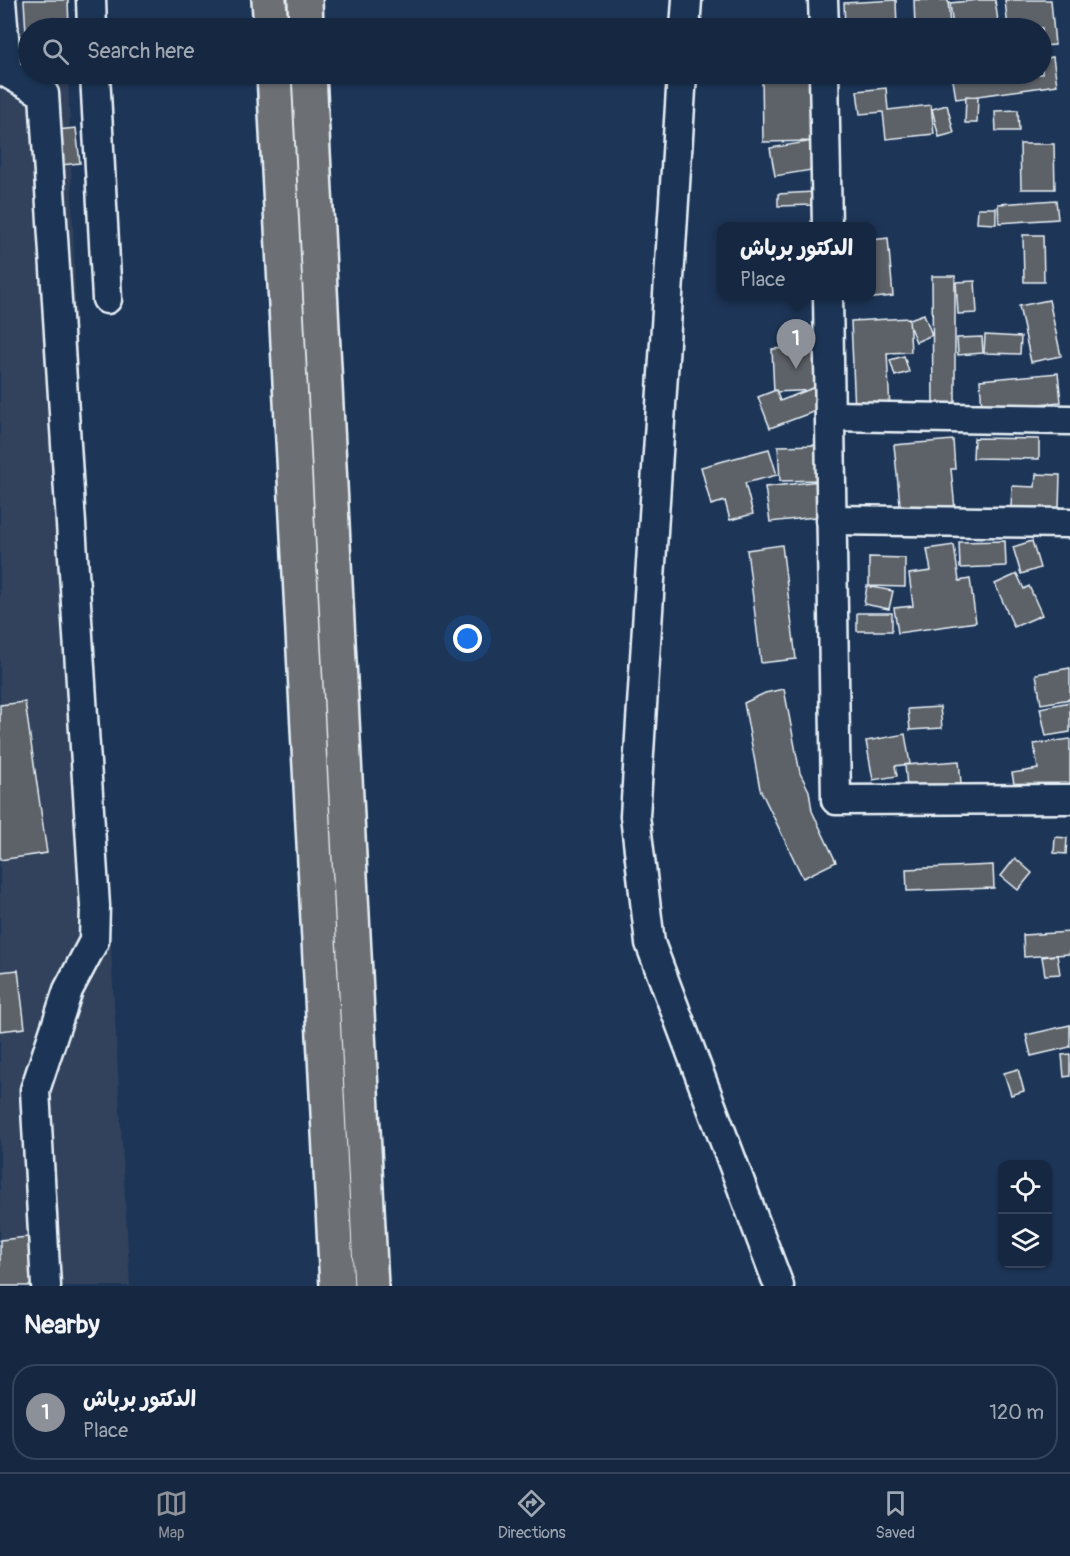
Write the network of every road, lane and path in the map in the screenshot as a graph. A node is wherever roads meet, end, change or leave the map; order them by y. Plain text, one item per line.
1 (1, 0) edge
2 (91, 0) edge
3 (269, 0) edge
4 (305, 0) edge
5 (687, 0) edge
6 (823, 0) edge
7 (92, 18) edge
8 (270, 18) edge
9 (306, 18) edge
10 (686, 18) edge
11 (824, 18) edge
12 (18, 79) edge
13 (26, 84) edge
14 (96, 84) edge
15 (275, 84) edge
16 (310, 84) edge
17 (681, 84) edge
18 (824, 84) edge
19 (827, 222) edge
20 (107, 299) dead end
21 (828, 300) edge
22 (830, 416) junction
23 (1070, 420) edge
24 (831, 520) junction
25 (1070, 524) edge
26 (1070, 799) edge
27 (46, 1286) edge
28 (337, 1286) edge
29 (371, 1286) edge
30 (779, 1286) edge

1 - 12 street
2 - 7 street
3 - 8 main road
4 - 9 main road
5 - 10 street
6 - 11 street
13 - 27 street
14 - 20 street
15 - 28 main road
16 - 29 main road
17 - 30 street
18 - 19 street
21 - 22 street
22 - 23 street
22 - 24 street
24 - 25 street
24 - 26 street

